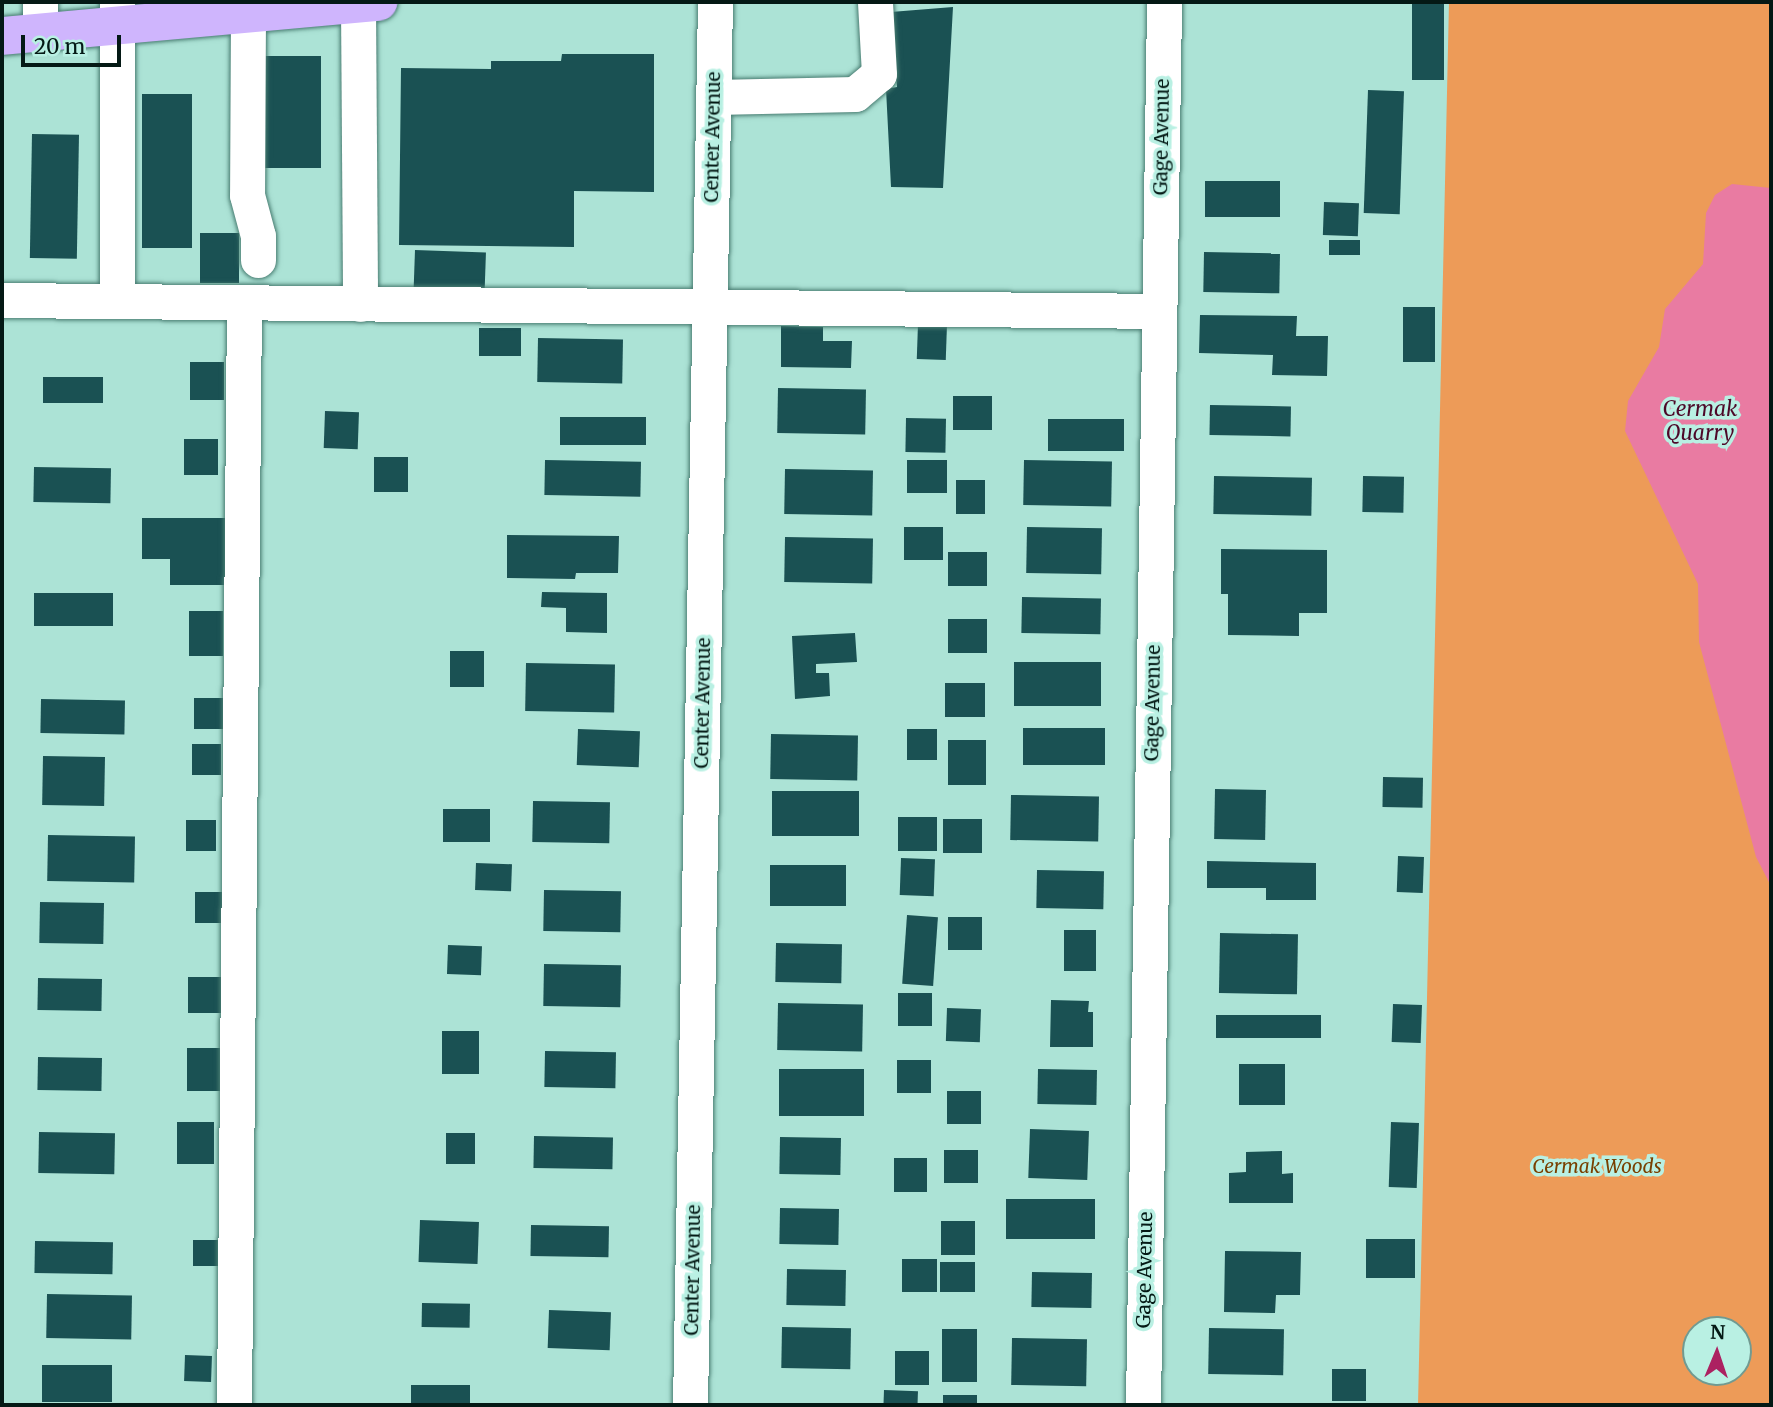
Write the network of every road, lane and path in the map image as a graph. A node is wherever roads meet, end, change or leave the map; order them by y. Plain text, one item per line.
1 (715, 2) edge
2 (875, 2) edge
3 (1164, 2) edge
4 (368, 3) edge
5 (117, 13) edge
6 (248, 13) junction
7 (40, 17) edge
8 (2, 36) edge
9 (713, 97) junction
10 (258, 260) dead end
11 (2, 300) edge
12 (117, 301) junction
13 (244, 302) junction
14 (360, 304) junction
15 (710, 306) junction
16 (1159, 311) junction
17 (234, 1405) edge
18 (690, 1405) edge
19 (1143, 1405) edge

1 - 9 street, Center Avenue
2 - 9 street
3 - 16 street, Gage Avenue
4 - 6 main road
4 - 14 street
5 - 6 main road
5 - 7 main road
5 - 12 street
6 - 10 street
7 - 8 main road
9 - 15 street, Center Avenue
11 - 12 street
12 - 13 street
13 - 14 street
13 - 17 street
14 - 15 street
15 - 16 street
15 - 18 street, Center Avenue
16 - 19 street, Gage Avenue

